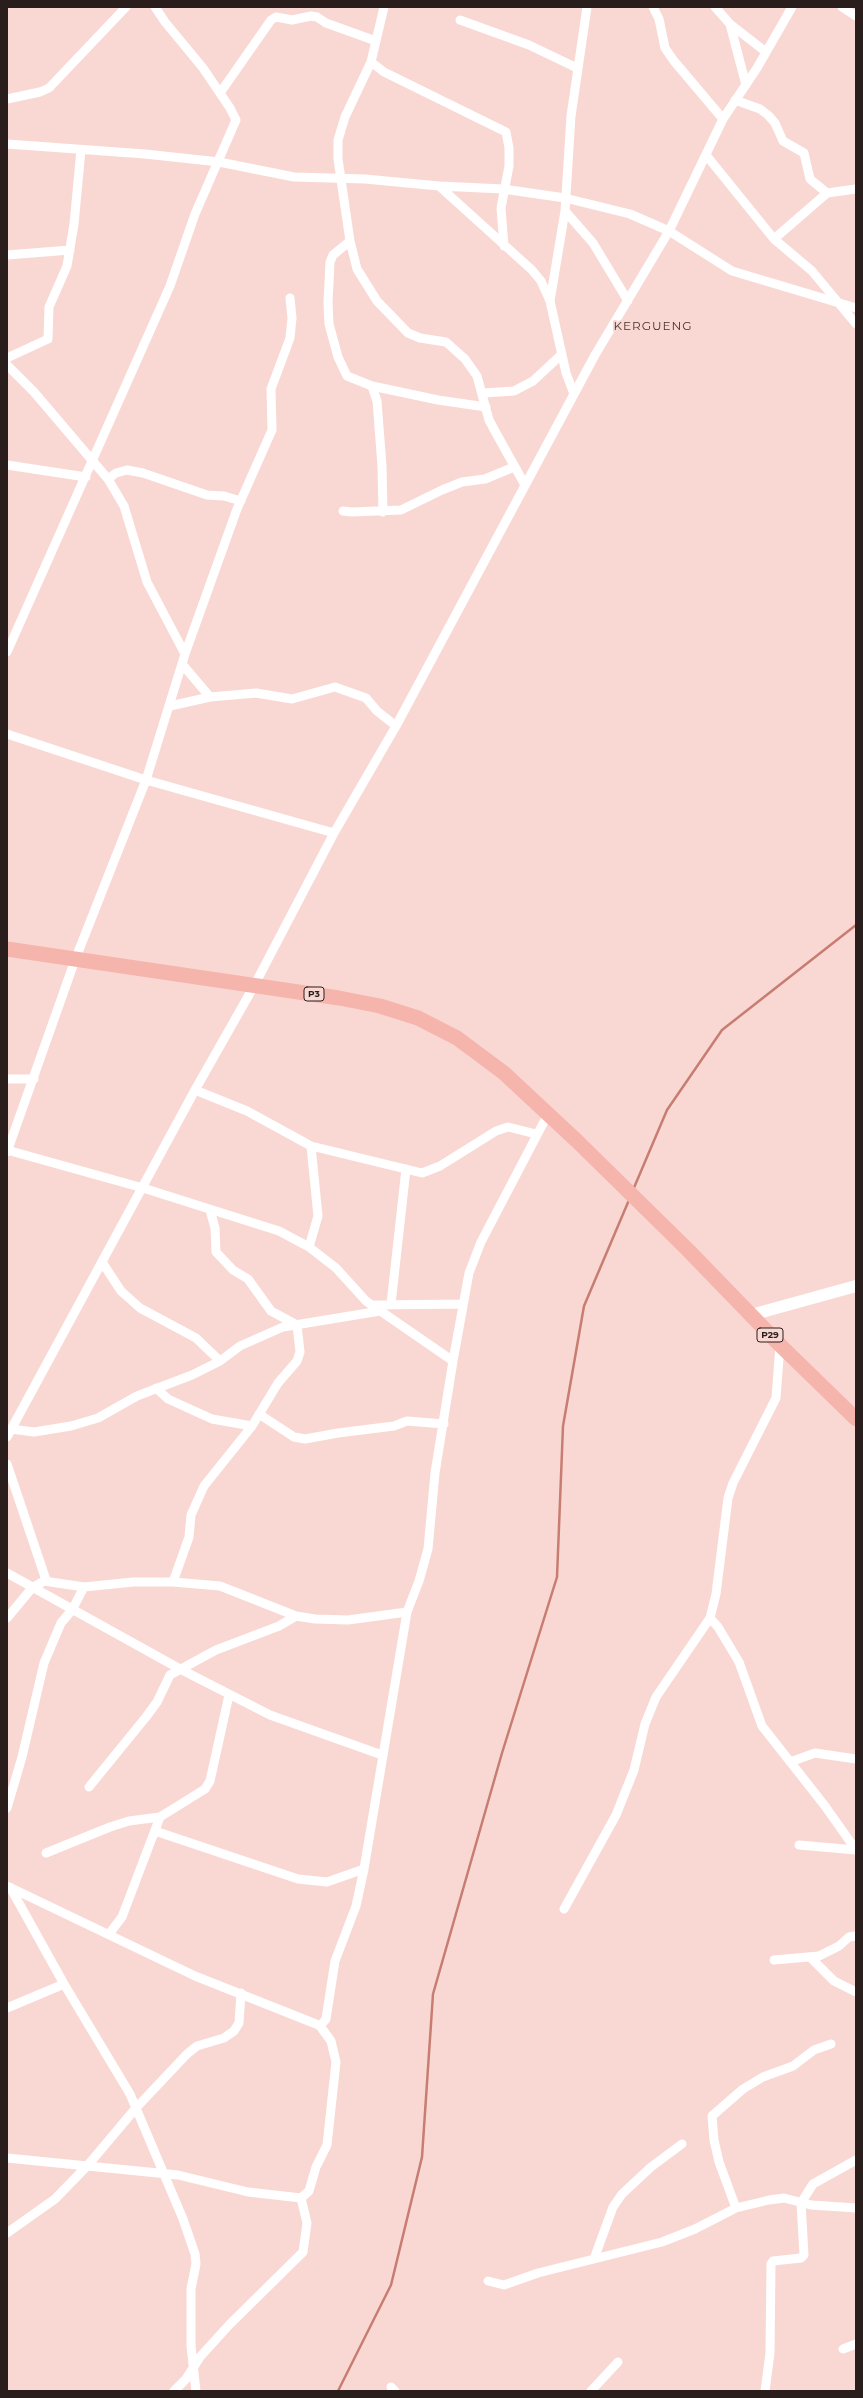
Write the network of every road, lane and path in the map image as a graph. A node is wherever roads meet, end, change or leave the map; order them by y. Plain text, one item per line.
1 (126, 7) edge
2 (155, 7) edge
3 (384, 7) edge
4 (587, 7) edge
5 (653, 7) edge
6 (715, 7) edge
7 (792, 7) edge
8 (842, 7) edge
9 (856, 16) edge
10 (460, 20) dead end
11 (730, 24) junction
12 (376, 41) junction
13 (766, 52) junction
14 (371, 62) junction
15 (577, 68) junction
16 (746, 85) junction
17 (220, 93) junction
18 (7, 99) edge
19 (735, 100) junction
20 (723, 119) junction
21 (7, 144) edge
22 (81, 150) junction
23 (706, 155) junction
24 (218, 162) junction
25 (342, 178) junction
26 (439, 186) junction
27 (503, 189) junction
28 (856, 189) edge
29 (827, 193) junction
30 (565, 198) junction
31 (565, 211) junction
32 (669, 231) junction
33 (774, 239) junction
34 (350, 241) junction
35 (504, 246) junction
36 (70, 250) junction
37 (7, 255) edge
38 (290, 298) dead end
39 (550, 301) junction
40 (628, 301) junction
41 (841, 305) junction
42 (856, 308) edge
43 (856, 324) edge
44 (562, 354) junction
45 (7, 358) edge
46 (7, 366) edge
47 (372, 386) junction
48 (483, 394) junction
49 (574, 394) junction
50 (486, 407) junction
51 (93, 462) junction
52 (7, 465) edge
53 (514, 467) junction
54 (86, 477) junction
55 (108, 479) junction
56 (525, 484) junction
57 (241, 501) junction
58 (343, 511) dead end
59 (383, 512) junction
60 (7, 652) edge
61 (185, 654) junction
62 (182, 664) junction
63 (210, 697) junction
64 (170, 706) junction
65 (396, 726) junction
66 (7, 734) edge
67 (146, 780) junction
68 (334, 833) junction
69 (7, 949) edge
70 (75, 960) junction
71 (254, 986) junction
72 (7, 1079) edge
73 (34, 1079) junction
74 (194, 1090) junction
75 (548, 1114) junction
76 (536, 1134) junction
77 (311, 1146) junction
78 (7, 1151) edge
79 (406, 1169) junction
80 (143, 1188) junction
81 (210, 1210) junction
82 (309, 1247) junction
83 (687, 1248) joint
84 (102, 1262) junction
85 (856, 1286) edge
86 (391, 1304) junction
87 (463, 1304) junction
88 (371, 1305) junction
89 (380, 1311) junction
90 (751, 1315) junction
91 (297, 1325) junction
92 (780, 1345) junction
93 (220, 1361) junction
94 (453, 1361) junction
95 (156, 1388) junction
96 (259, 1414) junction
97 (856, 1419) edge
98 (444, 1424) junction
99 (252, 1426) junction
100 (10, 1427) edge
101 (7, 1464) edge
102 (7, 1573) edge
103 (44, 1581) junction
104 (173, 1582) junction
105 (32, 1588) junction
106 (84, 1588) junction
107 (72, 1610) junction
108 (407, 1612) junction
109 (296, 1616) junction
110 (7, 1618) edge
111 (710, 1618) junction
112 (180, 1669) junction
113 (229, 1695) junction
114 (382, 1755) junction
115 (856, 1759) edge
116 (790, 1762) junction
117 (89, 1787) dead end
118 (7, 1808) edge
119 (160, 1817) junction
120 (155, 1831) junction
121 (799, 1845) dead end
122 (856, 1850) edge
123 (46, 1853) dead end
124 (364, 1869) junction
125 (8, 1886) edge
126 (564, 1909) dead end
127 (109, 1934) junction
128 (856, 1936) edge
129 (811, 1958) junction
130 (774, 1960) dead end
131 (64, 1984) junction
132 (856, 1992) edge
133 (241, 1993) junction
134 (7, 2008) edge
135 (320, 2026) junction
136 (830, 2044) dead end
137 (136, 2108) junction
138 (682, 2144) dead end
139 (7, 2158) edge
140 (856, 2160) edge
141 (88, 2165) junction
142 (162, 2174) junction
143 (301, 2198) junction
144 (801, 2203) junction
145 (736, 2208) junction
146 (856, 2208) edge
147 (7, 2233) edge
148 (594, 2259) junction
149 (488, 2281) dead end
150 (856, 2344) edge
151 (842, 2349) dead end
152 (618, 2362) dead end
153 (193, 2367) junction
154 (174, 2391) edge
155 (196, 2391) edge
156 (590, 2391) edge
157 (765, 2391) edge

1 - 18 street
2 - 17 street
3 - 12 street
4 - 15 street
5 - 20 street
6 - 11 street
7 - 13 street
8 - 9 street
10 - 15 street
11 - 13 street
11 - 16 street
12 - 14 street
12 - 17 street
13 - 16 street
14 - 25 street
14 - 27 street
15 - 30 street
16 - 19 street
17 - 24 street
19 - 20 street
19 - 29 street
20 - 23 street
21 - 22 street
22 - 24 street
22 - 36 street
23 - 32 street
23 - 33 street
24 - 25 street
24 - 51 street
25 - 26 street
25 - 34 street
26 - 27 street
26 - 35 street
27 - 30 street
27 - 35 street
28 - 29 street
29 - 33 street
30 - 31 street
30 - 32 street
31 - 39 street
31 - 40 street
32 - 40 street
32 - 41 street
33 - 41 street
34 - 47 street
34 - 48 street
35 - 39 street
36 - 37 street
36 - 45 street
38 - 57 street
39 - 44 street
40 - 49 street
41 - 42 street
41 - 43 street
44 - 48 street
44 - 49 street
46 - 51 street
47 - 50 street
47 - 59 street
48 - 50 street
49 - 56 street
50 - 53 street
51 - 54 street
51 - 55 street
52 - 54 street
53 - 56 street
53 - 59 street
54 - 60 street
55 - 57 street
55 - 61 street
56 - 65 street
57 - 61 street
58 - 59 street
61 - 62 street
62 - 63 street
62 - 64 street
63 - 64 street
63 - 65 street
64 - 67 street
65 - 68 street
66 - 67 street
67 - 68 street
67 - 70 street
68 - 71 street
69 - 70 main road, P3
70 - 71 main road, P3
70 - 73 street
71 - 74 street
71 - 75 main road, P3
72 - 73 street
73 - 78 street
74 - 77 street
74 - 80 street
75 - 76 street
75 - 83 main road, P3
76 - 79 street
76 - 87 street
77 - 79 street
77 - 82 street
78 - 80 street
79 - 86 street
80 - 81 street
80 - 84 street
81 - 82 street
81 - 91 street
82 - 88 street
83 - 90 main road, P29
84 - 93 street
84 - 100 street
85 - 90 street
86 - 87 street
86 - 88 street
87 - 94 street
88 - 89 street
89 - 91 street
89 - 94 street
90 - 92 main road, P29
91 - 93 street
91 - 96 street
92 - 97 main road, P29
92 - 111 street
93 - 95 street
94 - 98 street
95 - 99 street
95 - 100 street
96 - 98 street
96 - 99 street
98 - 108 street
99 - 104 street
101 - 103 street
102 - 105 street
103 - 105 street
103 - 106 street
104 - 106 street
104 - 109 street
105 - 107 street
105 - 110 street
106 - 107 street
107 - 112 street
107 - 118 street
108 - 109 street
108 - 114 street
109 - 112 street
111 - 116 street
111 - 126 street
112 - 113 street
112 - 117 street
113 - 114 street
113 - 119 street
114 - 124 street
115 - 116 street
116 - 122 street
119 - 120 street
119 - 123 street
120 - 124 street
120 - 127 street
121 - 122 street
124 - 135 street
125 - 127 street
125 - 131 street
127 - 133 street
128 - 129 street
129 - 130 street
129 - 132 street
131 - 134 street
131 - 137 street
133 - 135 street
133 - 137 street
135 - 143 street
136 - 145 street
137 - 141 street
137 - 142 street
138 - 148 street
139 - 141 street
140 - 144 street
141 - 142 street
141 - 147 street
142 - 143 street
142 - 153 street
143 - 153 street
144 - 145 street
144 - 146 street
144 - 157 street
145 - 148 street
148 - 149 street
150 - 151 street
152 - 156 street
153 - 154 street
153 - 155 street

